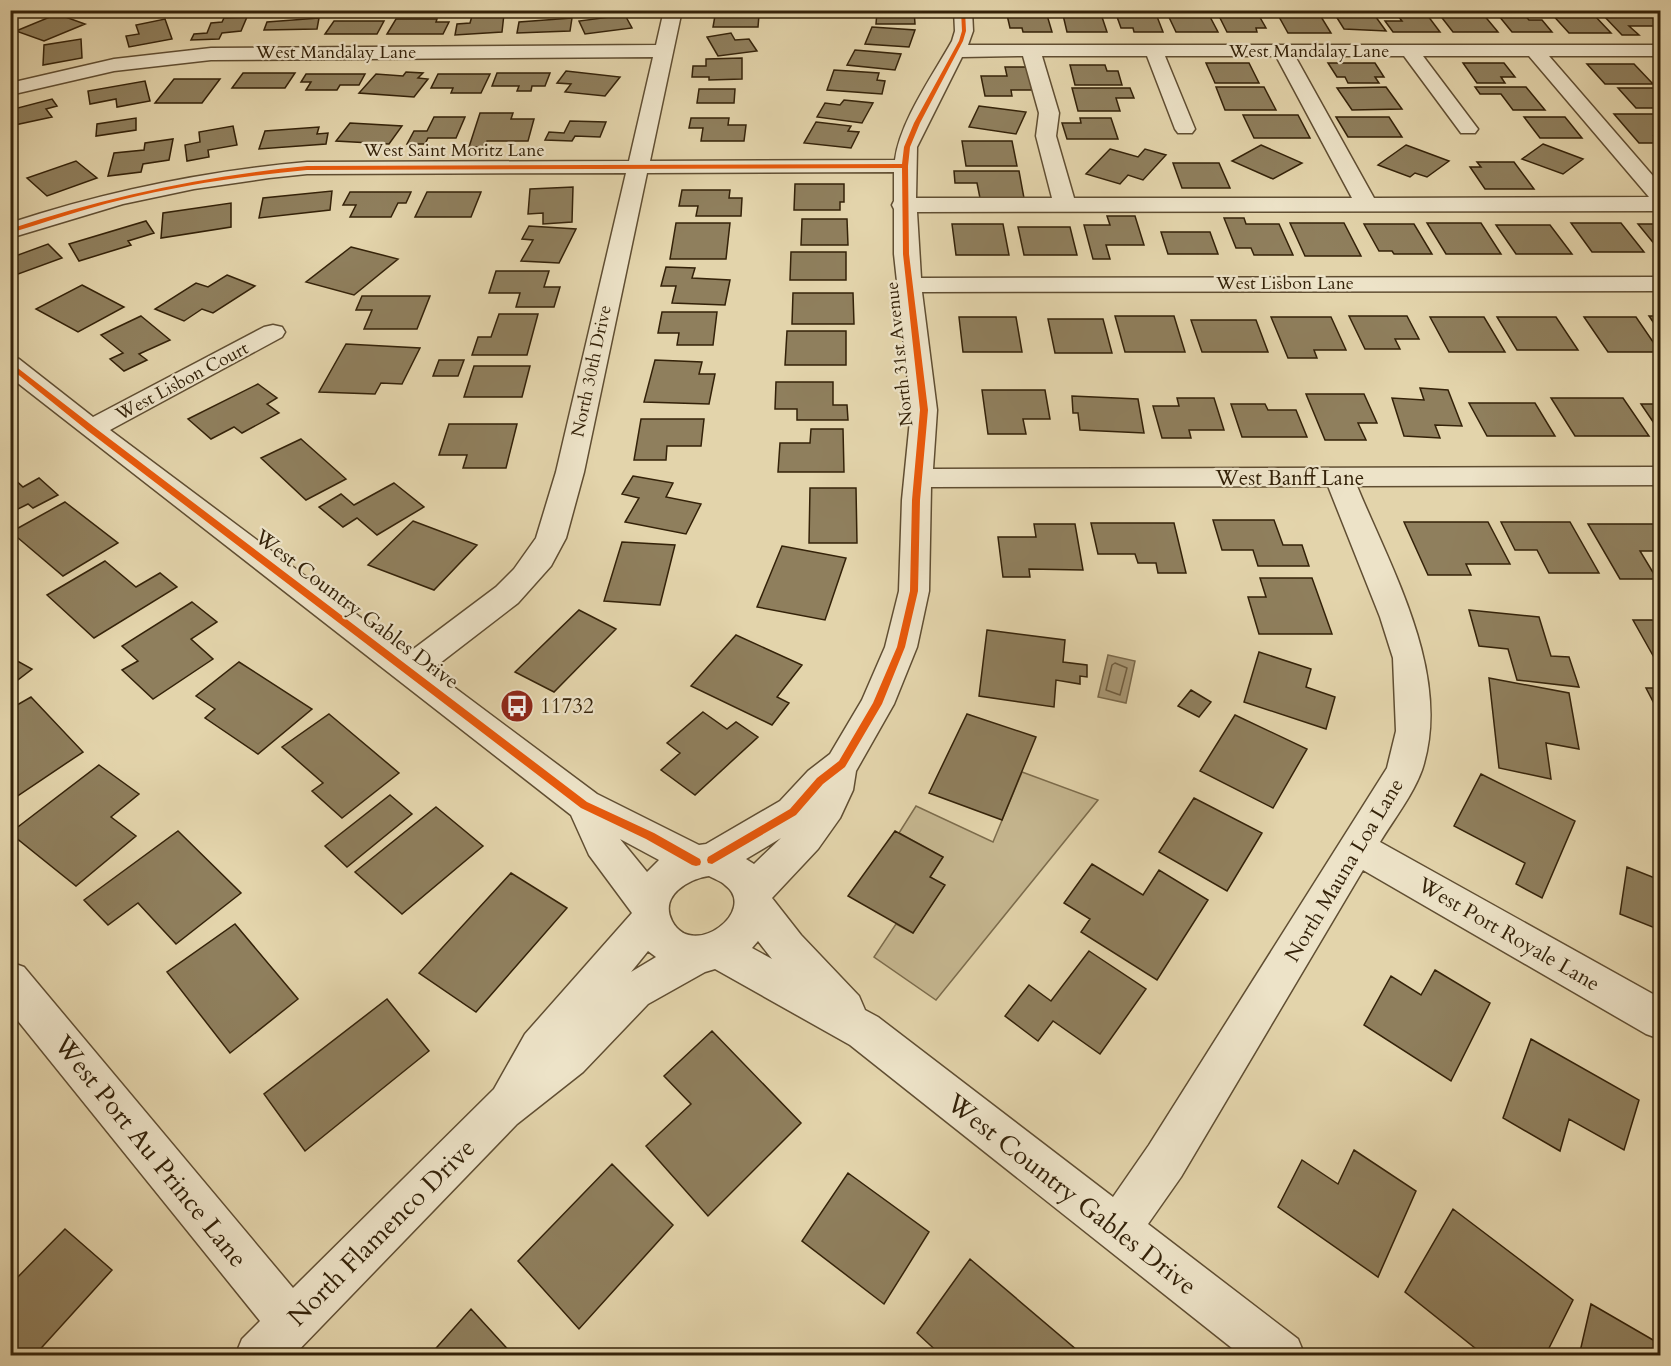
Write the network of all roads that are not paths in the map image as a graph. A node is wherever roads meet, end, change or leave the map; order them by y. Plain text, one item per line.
1 (673, 10) edge
2 (963, 10) edge
3 (1409, 50) junction
4 (1534, 50) junction
5 (1660, 50) edge
6 (664, 51) junction
7 (957, 51) junction
8 (1031, 51) junction
9 (1154, 51) junction
10 (1283, 51) junction
11 (10, 89) edge
12 (1185, 129) dead end
13 (1468, 129) dead end
14 (636, 166) junction
15 (904, 166) junction
16 (1660, 197) edge
17 (1064, 203) junction
18 (1366, 203) junction
19 (1660, 204) edge
20 (903, 205) junction
21 (10, 231) edge
22 (1660, 284) edge
23 (909, 285) junction
24 (273, 332) dead end
25 (10, 364) edge
26 (91, 429) junction
27 (1660, 476) edge
28 (919, 478) junction
29 (1339, 478) junction
30 (407, 670) junction
31 (842, 764) junction
32 (584, 805) junction
33 (1358, 848) junction
34 (704, 861) junction
35 (753, 900) junction
36 (651, 911) junction
37 (709, 952) junction
38 (10, 980) edge
39 (1660, 1020) edge
40 (864, 1031) junction
41 (502, 1109) junction
42 (1118, 1229) junction
43 (292, 1323) junction
44 (259, 1356) edge
45 (1281, 1356) edge

1 - 6 street, North 30th Drive
2 - 7 street, North 31st Avenue
3 - 4 street, West Mandalay Lane
3 - 10 street, West Mandalay Lane
3 - 13 street
4 - 5 street, West Mandalay Lane
4 - 16 street
6 - 11 street, West Mandalay Lane
6 - 14 street, North 30th Drive
7 - 8 street, West Mandalay Lane
7 - 15 street, North 31st Avenue
8 - 9 street, West Mandalay Lane
8 - 17 street
9 - 10 street, West Mandalay Lane
9 - 12 street
10 - 18 street
14 - 15 street, West Saint Moritz Lane
14 - 21 street, West Saint Moritz Lane
14 - 30 street, North 30th Drive
15 - 20 street, North 31st Avenue
17 - 18 street
17 - 20 street
18 - 19 street
20 - 23 street, North 31st Avenue
22 - 23 street, West Lisbon Lane
23 - 28 street, North 31st Avenue
24 - 26 street, West Lisbon Court
25 - 26 street, West Country Gables Drive
26 - 30 street, West Country Gables Drive
27 - 29 street, West Banff Lane
28 - 29 street, West Banff Lane
28 - 31 street, North 31st Avenue
29 - 33 street, North Mauna Loa Lane
30 - 32 street, West Country Gables Drive
31 - 34 street, North Flamenco Drive
31 - 35 street, North Flamenco Drive
32 - 34 street, West Country Gables Drive
32 - 36 street, West Country Gables Drive
33 - 39 street, West Port Royale Lane
33 - 42 street, North Mauna Loa Lane
34 - 35 street
34 - 36 street, North Flamenco Drive
35 - 37 street, North Flamenco Drive
35 - 40 street, West Country Gables Drive
36 - 37 street
36 - 41 street, North Flamenco Drive
37 - 40 street, West Country Gables Drive
37 - 41 street, North Flamenco Drive
38 - 43 street, West Port Au Prince Lane
40 - 42 street, West Country Gables Drive
41 - 43 street, North Flamenco Drive
42 - 45 street, West Country Gables Drive
43 - 44 street, North Flamenco Drive

